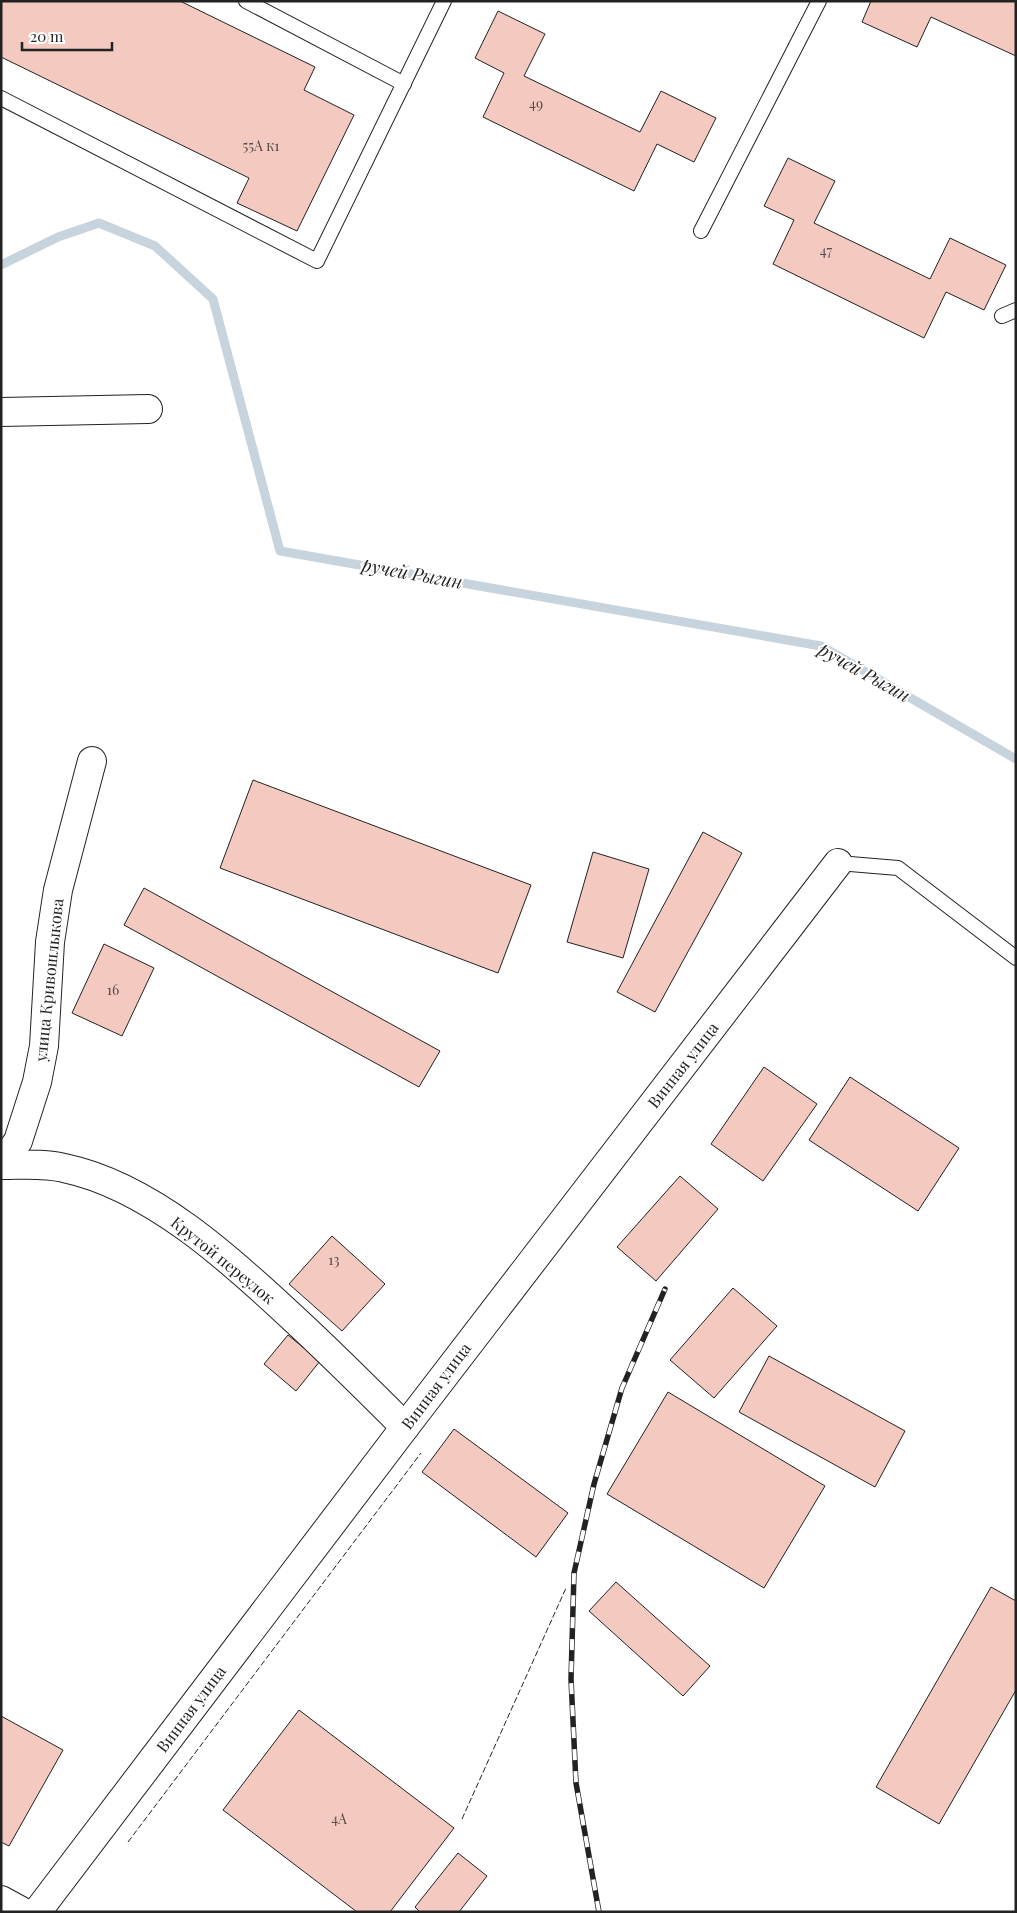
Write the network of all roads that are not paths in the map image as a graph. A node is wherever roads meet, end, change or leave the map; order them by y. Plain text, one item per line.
1 (246, 1) edge
2 (444, 1) edge
3 (819, 1) edge
4 (404, 84) junction
5 (1, 98) edge
6 (701, 231) dead end
7 (1016, 310) edge
8 (1002, 316) dead end
9 (148, 409) dead end
10 (1, 412) edge
11 (92, 761) dead end
12 (838, 862) joint
13 (1016, 958) edge
14 (2, 1165) edge
15 (405, 1427) junction
16 (1, 1900) edge
17 (24, 1912) edge
18 (37, 1912) edge

1 - 4 lane
2 - 4 lane
3 - 6 lane
4 - 5 lane
7 - 8 lane
9 - 10 street
11 - 14 street, улица Кривошлыкова
12 - 13 lane
12 - 15 street, Винная улица
14 - 15 street, Крутой переулок
15 - 18 street, Винная улица
16 - 17 street

